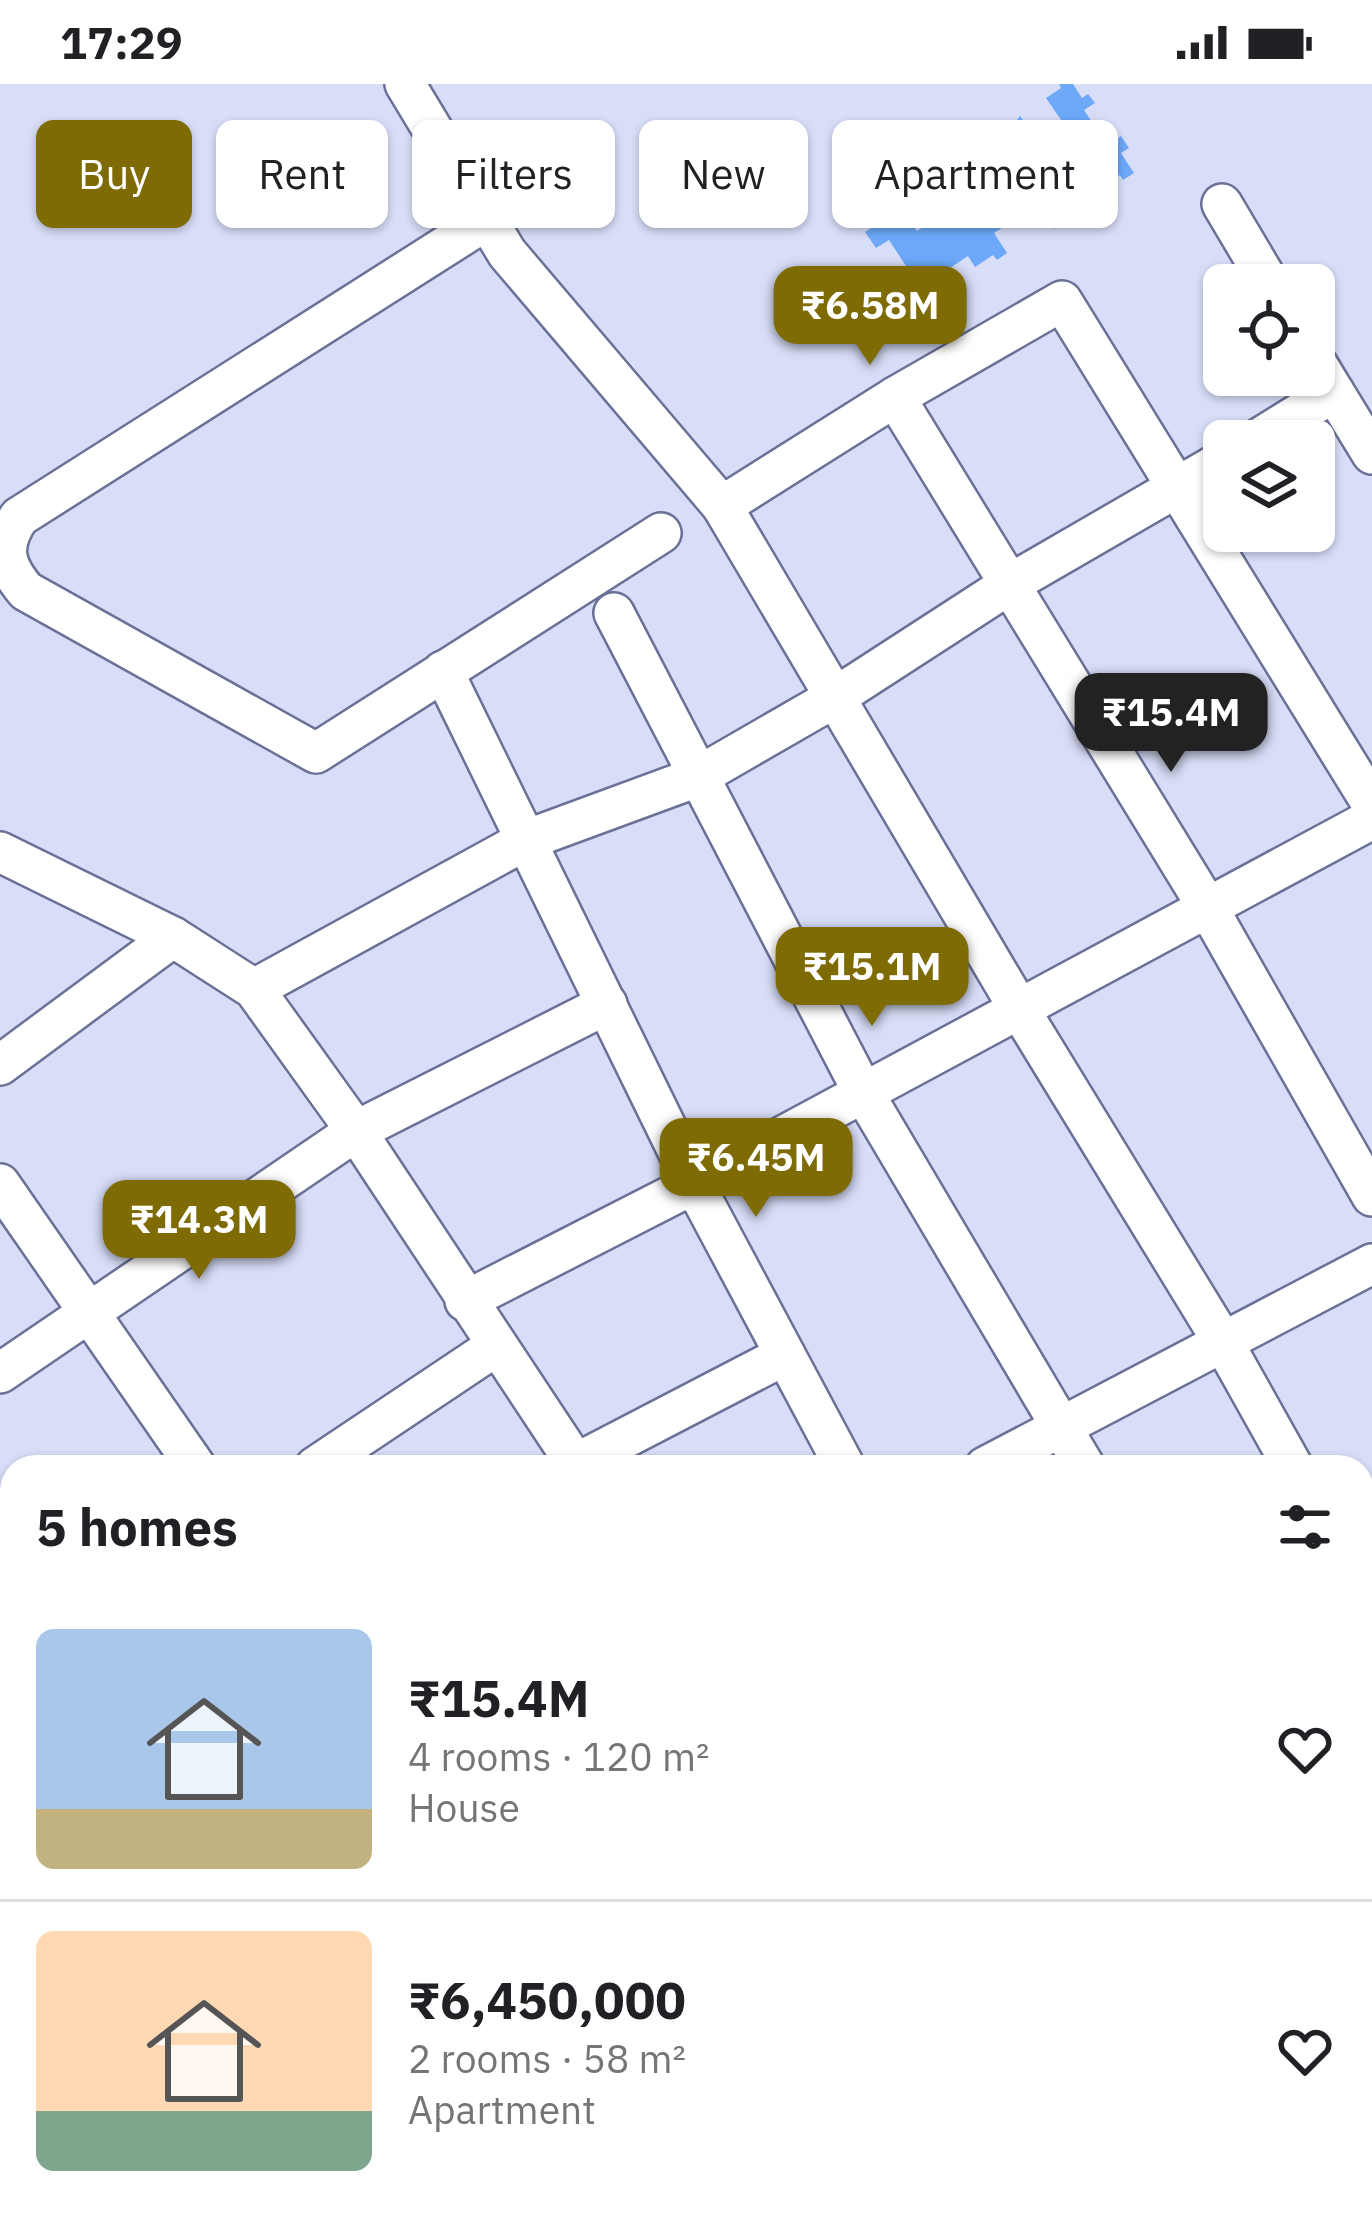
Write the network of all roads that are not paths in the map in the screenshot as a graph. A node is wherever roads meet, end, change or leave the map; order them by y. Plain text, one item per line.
1 (405, 84) edge
2 (426, 120) edge
3 (1222, 204) dead end
4 (473, 228) edge
5 (489, 228) edge
6 (1258, 264) edge
7 (1335, 394) edge
8 (1303, 396) edge
9 (895, 397) junction
10 (1277, 420) edge
11 (1372, 454) edge
12 (1203, 473) edge
13 (1177, 490) junction
14 (722, 506) junction
15 (661, 533) dead end
16 (1010, 584) junction
17 (614, 613) dead end
18 (443, 671) junction
19 (834, 698) junction
20 (697, 777) junction
21 (1372, 804) edge
22 (1372, 818) edge
23 (526, 840) junction
24 (0, 852) edge
25 (1208, 908) junction
26 (173, 937) junction
27 (254, 989) junction
28 (607, 1004) junction
29 (1018, 1007) junction
30 (0, 1064) edge
31 (863, 1092) junction
32 (356, 1131) junction
33 (0, 1184) edge
34 (694, 1184) junction
35 (1372, 1196) edge
36 (1372, 1264) edge
37 (465, 1301) junction
38 (91, 1310) junction
39 (1223, 1342) junction
40 (496, 1346) junction
41 (785, 1355) junction
42 (0, 1373) edge
43 (1064, 1425) junction
44 (188, 1455) edge
45 (333, 1455) edge
46 (569, 1455) edge
47 (595, 1455) edge
48 (838, 1455) edge
49 (1008, 1455) edge
50 (1079, 1455) edge
51 (1286, 1455) edge

1 - 2 street
3 - 6 street
4 - 18 street
5 - 14 street
7 - 11 street
8 - 10 street
9 - 13 street
9 - 14 street
9 - 16 street
12 - 13 street
13 - 16 street
13 - 21 street
14 - 19 street
15 - 18 street
16 - 19 street
16 - 25 street
17 - 20 street
18 - 23 street
19 - 20 street
19 - 29 street
20 - 23 street
20 - 31 street
22 - 25 street
23 - 27 street
23 - 28 street
24 - 26 street
25 - 29 street
25 - 35 street
26 - 27 street
26 - 30 street
27 - 32 street
28 - 32 street
28 - 34 street
29 - 31 street
29 - 39 street
31 - 34 street
31 - 43 street
32 - 37 street
32 - 38 street
33 - 38 street
34 - 37 street
34 - 41 street
36 - 39 street
37 - 40 street
38 - 42 street
38 - 44 street
39 - 43 street
39 - 51 street
40 - 45 street
40 - 46 street
41 - 47 street
41 - 48 street
43 - 49 street
43 - 50 street

